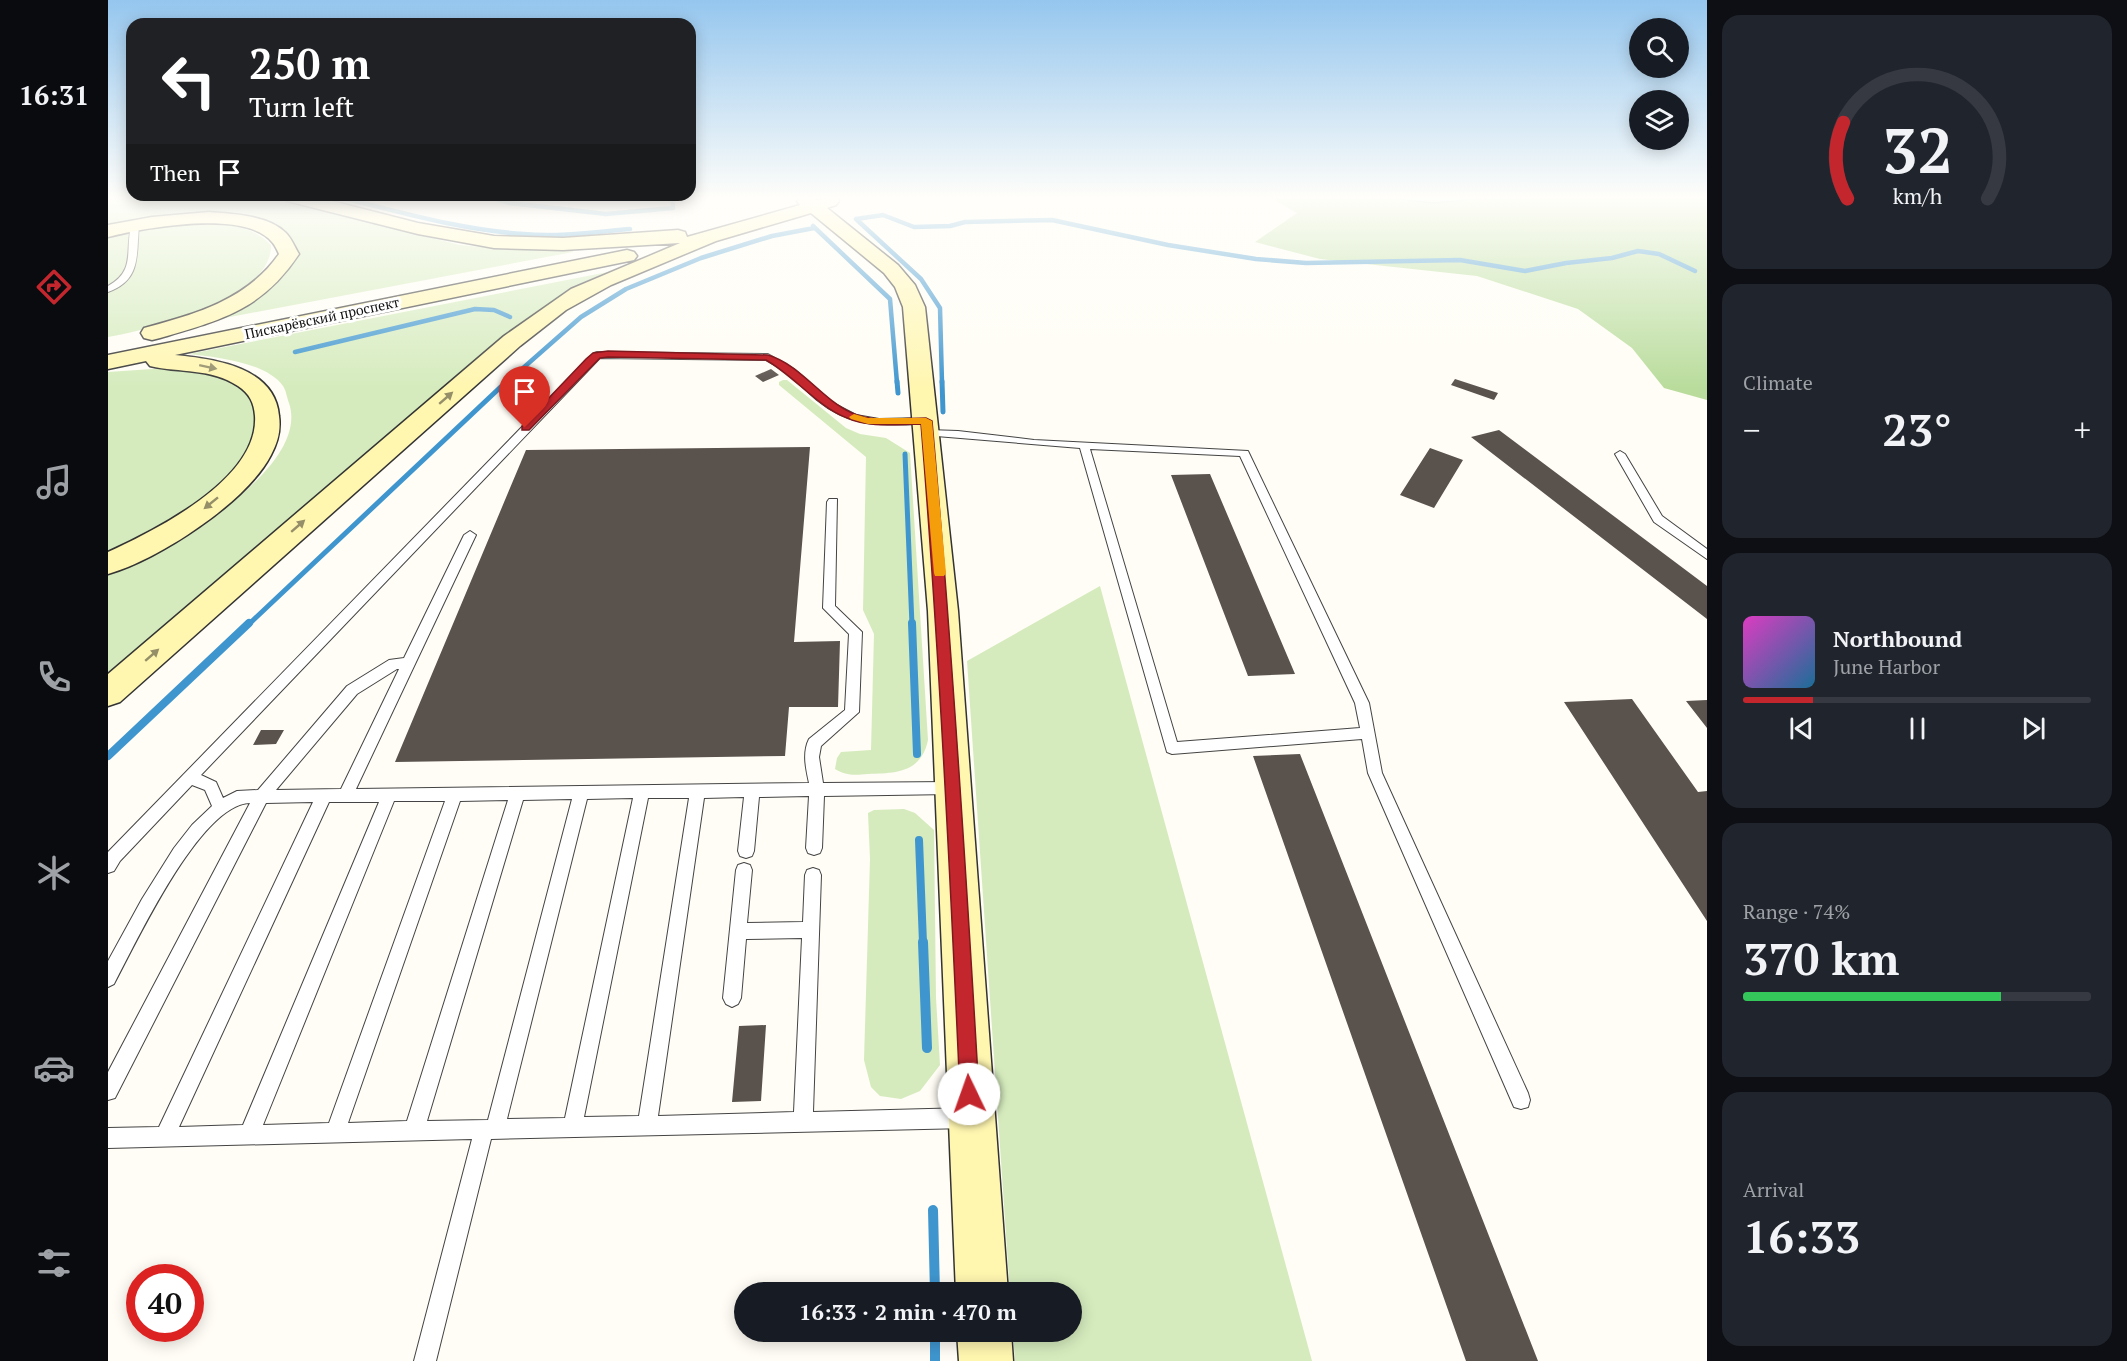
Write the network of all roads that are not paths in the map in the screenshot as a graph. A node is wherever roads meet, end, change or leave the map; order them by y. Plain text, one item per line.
1 (133, 261) edge
2 (286, 261) edge
3 (557, 261) edge
4 (605, 261) edge
5 (651, 261) edge
6 (881, 261) edge
7 (108, 289) edge
8 (110, 354) edge
9 (927, 427) junction
10 (1084, 445) junction
11 (1620, 454) dead end
12 (833, 502) dead end
13 (470, 535) dead end
14 (1707, 555) edge
15 (108, 564) edge
16 (408, 663) junction
17 (108, 693) edge
18 (1368, 733) junction
19 (190, 777) junction
20 (954, 788) junction
21 (817, 790) junction
22 (697, 791) junction
23 (752, 791) junction
24 (642, 792) junction
25 (581, 793) junction
26 (455, 794) junction
27 (517, 794) junction
28 (389, 795) junction
29 (324, 796) junction
30 (345, 796) junction
31 (261, 797) junction
32 (219, 806) junction
33 (814, 848) dead end
34 (746, 851) dead end
35 (108, 866) edge
36 (744, 870) dead end
37 (813, 875) dead end
38 (811, 930) junction
39 (738, 931) junction
40 (108, 978) edge
41 (732, 998) dead end
42 (108, 1091) edge
43 (1521, 1100) dead end
44 (970, 1118) junction
45 (803, 1122) junction
46 (647, 1125) junction
47 (573, 1127) junction
48 (490, 1129) junction
49 (414, 1131) junction
50 (334, 1133) junction
51 (249, 1135) junction
52 (164, 1137) junction
53 (108, 1138) edge
54 (981, 1282) edge
55 (985, 1342) edge
56 (425, 1361) edge
57 (986, 1361) edge

1 - 7 lane
2 - 8 street
3 - 8 street, Пискарёвский проспект
4 - 8 street, Пискарёвский проспект
17 -> 5 street
6 - 9 street
8 -> 15 street
9 - 10 lane
9 - 19 lane
9 - 20 street
10 - 18 lane
10 - 18 lane
11 - 14 lane
12 - 21 lane
13 - 16 lane
16 - 30 lane
16 - 31 lane
18 - 43 lane
19 - 32 lane
19 - 35 lane
20 - 21 lane
20 - 44 street
21 - 23 lane
21 - 33 lane
22 - 23 lane
22 - 24 lane
22 - 46 lane
23 - 34 lane
24 - 25 lane
24 - 47 lane
25 - 27 lane
25 - 48 lane
26 - 27 lane
26 - 28 lane
26 - 50 lane
27 - 49 lane
28 - 30 lane
28 - 51 lane
29 - 30 lane
29 - 31 lane
29 - 52 lane
31 - 32 lane
31 - 42 lane
32 - 40 lane
36 - 39 lane
37 - 38 lane
38 - 39 lane
38 - 45 lane
39 - 41 lane
44 - 45 lane
44 - 54 street
45 - 46 lane
46 - 47 lane
47 - 48 lane
48 - 49 lane
48 - 56 lane
49 - 50 lane
50 - 51 lane
51 - 52 lane
52 - 53 lane
55 - 57 street

